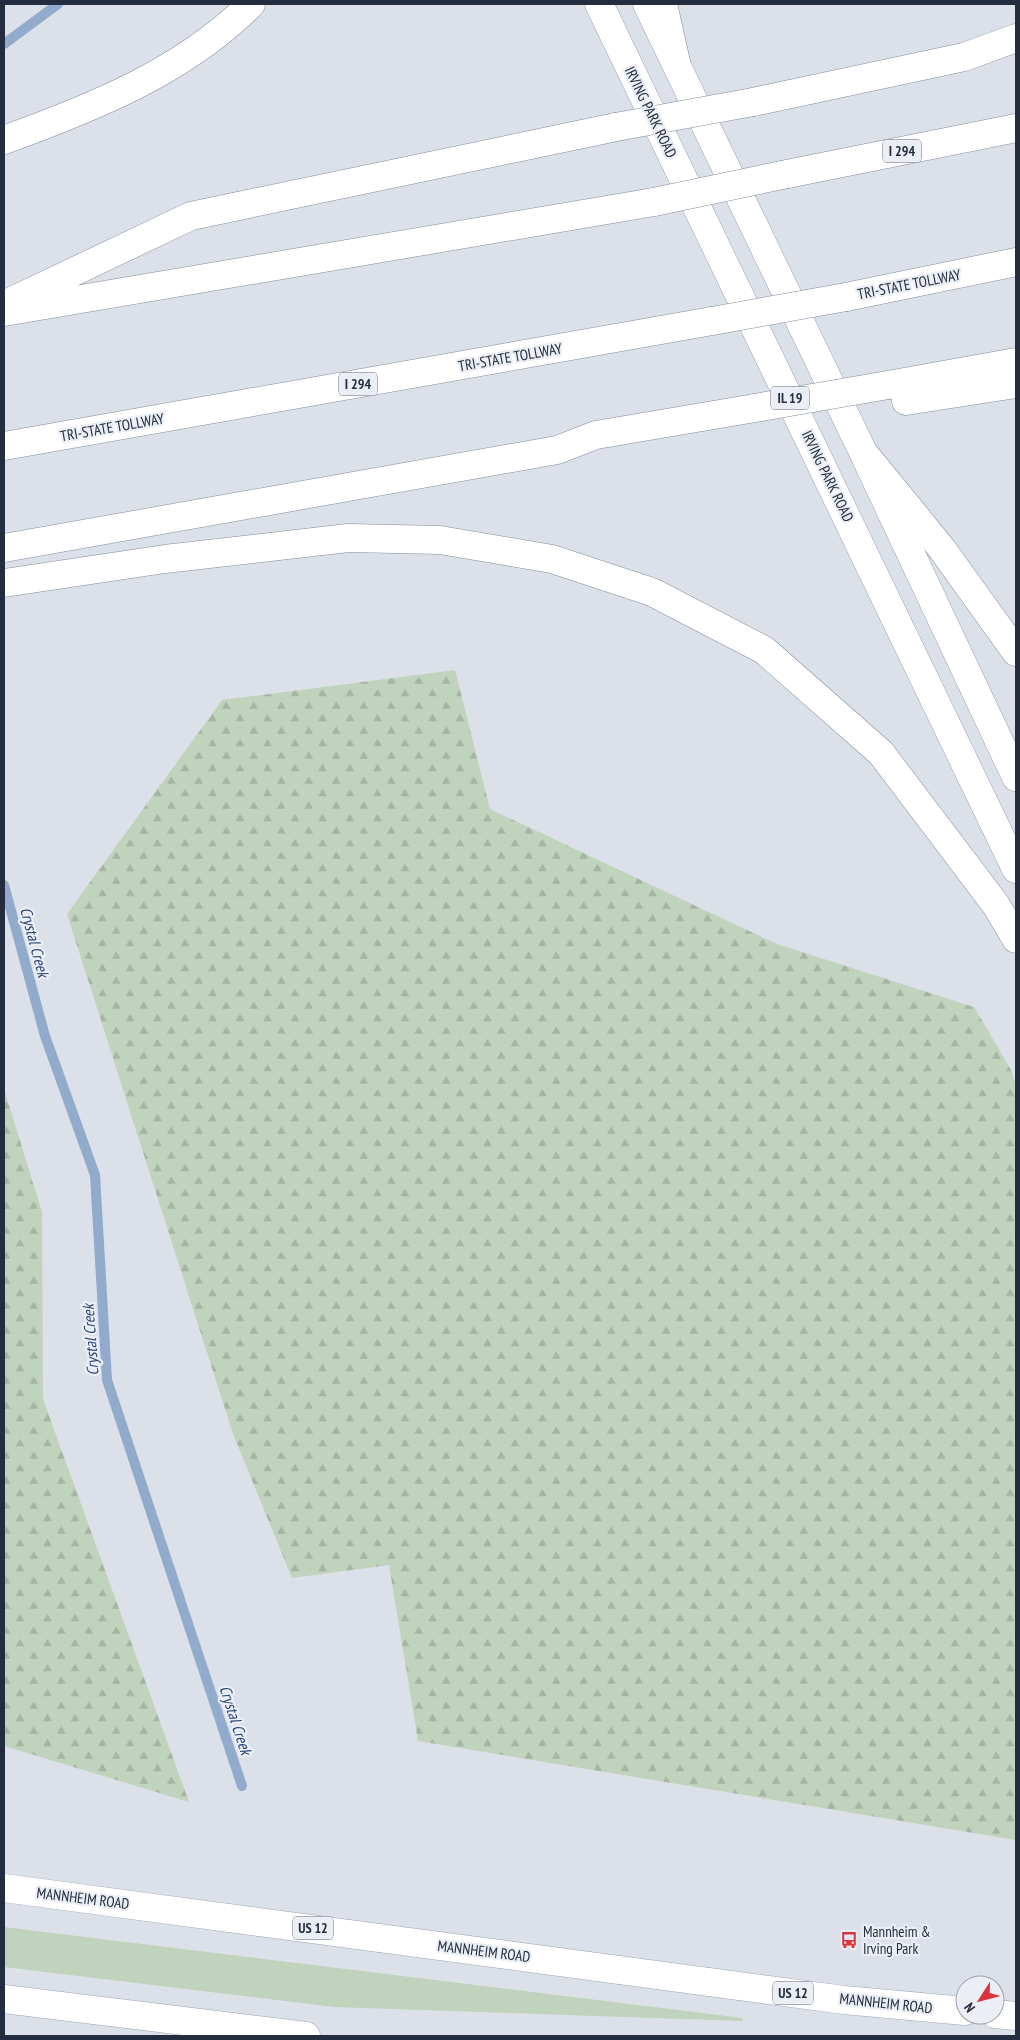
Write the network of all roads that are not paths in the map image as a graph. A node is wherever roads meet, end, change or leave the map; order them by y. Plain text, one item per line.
1 (251, 4) edge
2 (599, 4) edge
3 (647, 4) edge
4 (663, 4) edge
5 (1016, 38) edge
6 (676, 62) junction
7 (1016, 128) edge
8 (4, 140) edge
9 (1016, 262) edge
10 (4, 305) edge
11 (4, 312) edge
12 (1016, 362) edge
13 (1016, 384) edge
14 (892, 393) junction
15 (4, 446) edge
16 (863, 452) junction
17 (4, 548) edge
18 (4, 583) edge
19 (1016, 652) edge
20 (1016, 777) edge
21 (1016, 868) edge
22 (1016, 940) edge
23 (4, 1888) edge
24 (4, 1999) edge
25 (955, 2010) edge
26 (306, 2036) edge

1 - 8 main road
2 - 21 main road, IRVING PARK ROAD / IL 19
3 - 6 main road, IL 19
4 - 6 main road
5 - 10 main road, bridge
6 - 16 main road, IL 19
7 - 11 main road, I 294, bridge
9 - 15 main road, TRI-STATE TOLLWAY / I 294, bridge
12 - 14 main road
13 - 14 main road
14 - 17 main road, bridge
16 - 19 main road
16 - 20 main road, IL 19
18 - 22 main road
23 - 25 main road, MANNHEIM ROAD / US 12
24 - 26 main road

